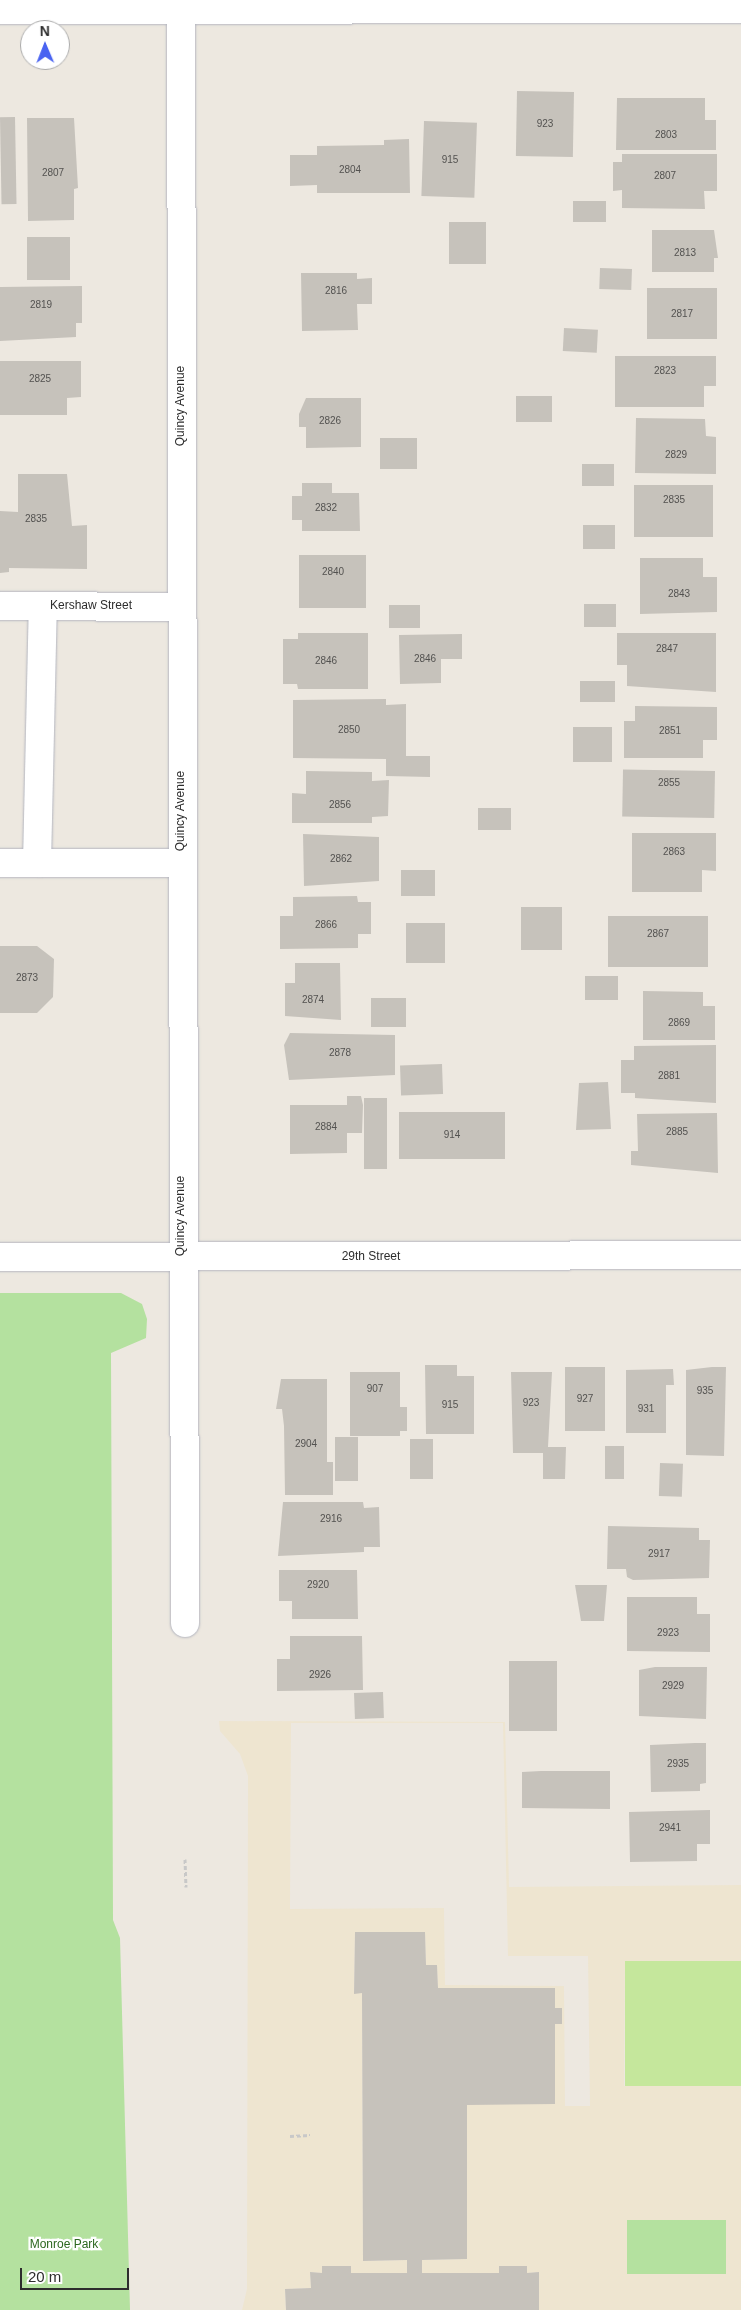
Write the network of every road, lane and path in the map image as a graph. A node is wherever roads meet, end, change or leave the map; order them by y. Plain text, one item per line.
1 (181, 5) edge
2 (741, 9) edge
3 (0, 10) edge
4 (0, 606) edge
5 (43, 606) junction
6 (181, 607) junction
7 (0, 863) edge
8 (38, 863) junction
9 (181, 863) junction
10 (741, 1255) edge
11 (0, 1257) edge
12 (181, 1257) junction
13 (185, 1622) dead end
14 (185, 1859) dead end
15 (186, 1887) dead end
16 (310, 2135) dead end
17 (290, 2136) dead end

1 - 2 street
1 - 3 street
1 - 6 street, Quincy Avenue
4 - 5 street, Kershaw Street
5 - 6 street, Kershaw Street
5 - 8 street
6 - 9 street, Quincy Avenue
7 - 8 street
8 - 9 street
9 - 12 street, Quincy Avenue
10 - 12 street, 29th Street
11 - 12 street, 29th Street
12 - 13 street, Quincy Avenue
14 - 15 path
16 - 17 path

